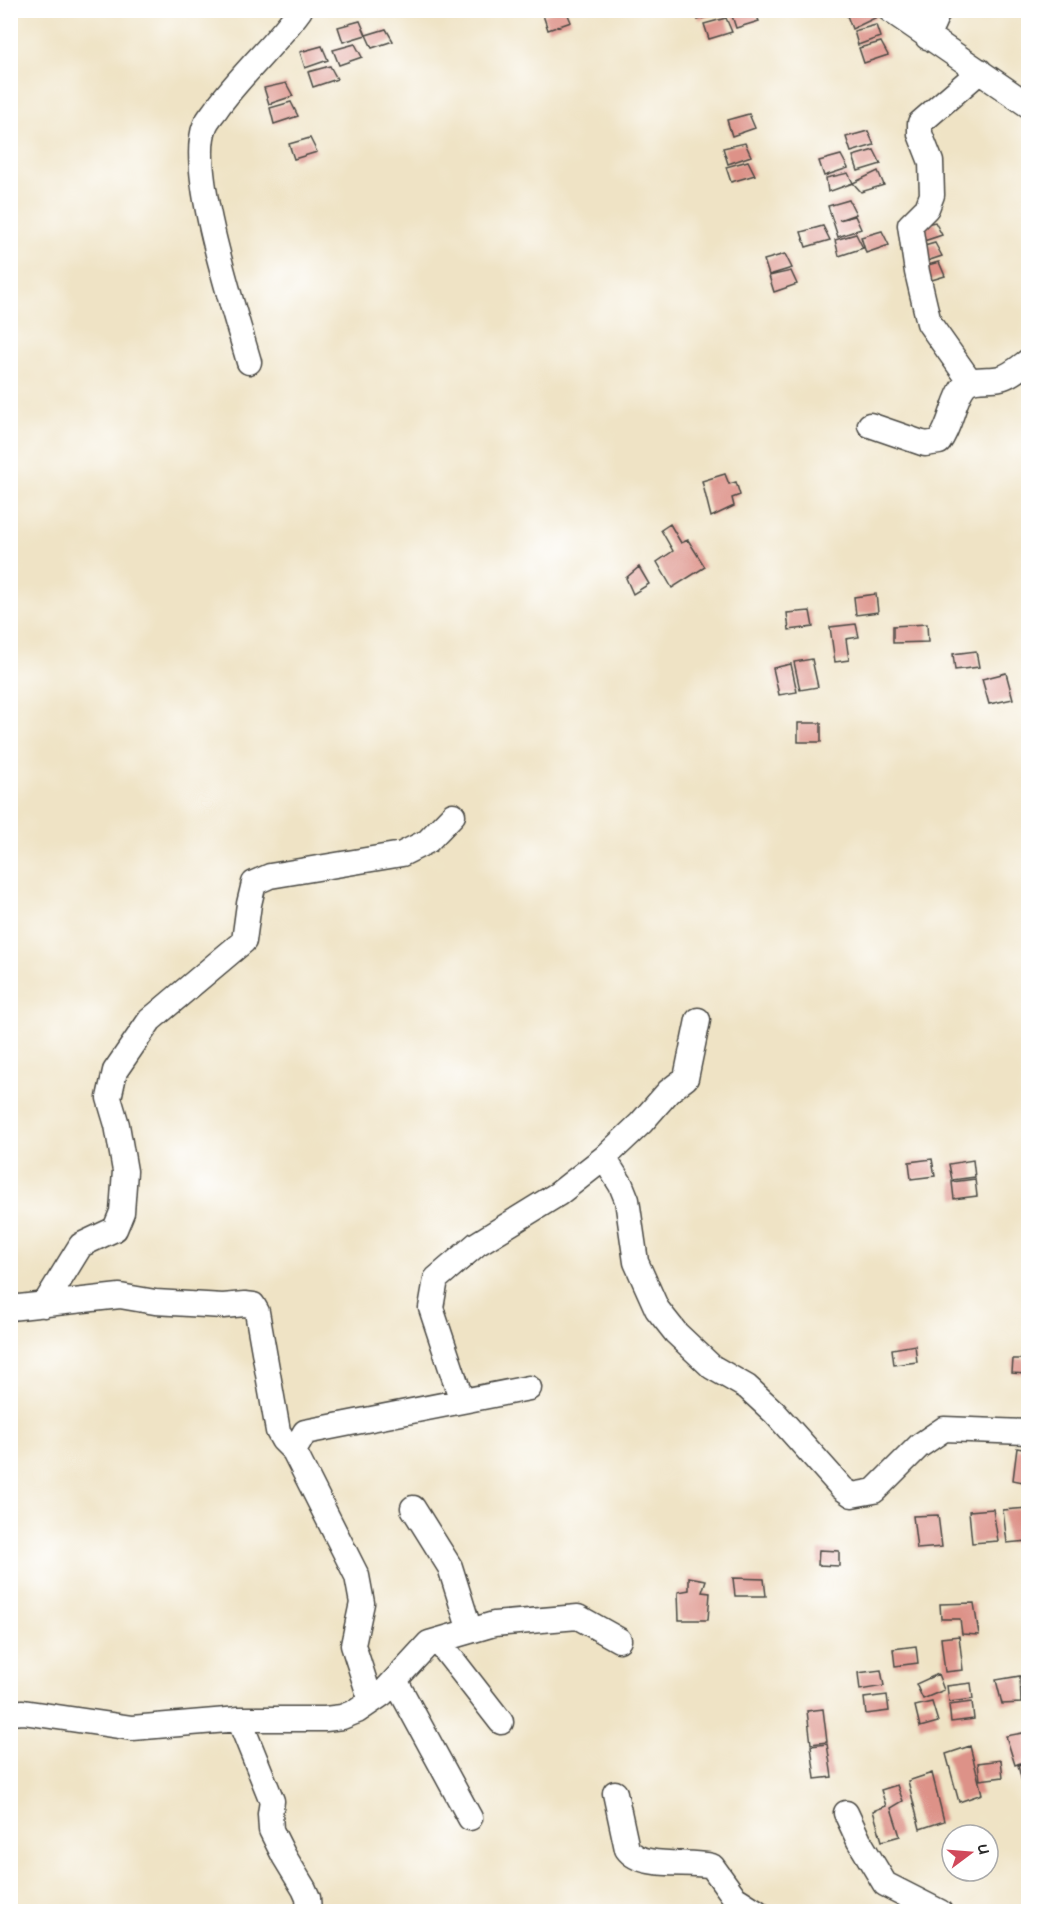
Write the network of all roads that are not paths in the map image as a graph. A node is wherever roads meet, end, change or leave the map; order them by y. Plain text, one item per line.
1 (300, 10) edge
2 (891, 10) edge
3 (939, 10) edge
4 (927, 37) junction
5 (980, 71) junction
6 (1029, 105) edge
7 (1029, 361) edge
8 (249, 362) dead end
9 (970, 381) junction
10 (870, 425) dead end
11 (453, 815) dead end
12 (698, 1020) dead end
13 (604, 1158) junction
14 (44, 1305) junction
15 (10, 1308) edge
16 (529, 1388) dead end
17 (462, 1401) junction
18 (1029, 1432) edge
19 (294, 1451) junction
20 (412, 1508) dead end
21 (470, 1631) junction
22 (619, 1640) dead end
23 (438, 1641) junction
24 (395, 1680) junction
25 (371, 1701) junction
26 (10, 1713) edge
27 (239, 1719) junction
28 (501, 1722) dead end
29 (615, 1793) dead end
30 (846, 1814) dead end
31 (470, 1818) dead end
32 (309, 1911) edge
33 (757, 1911) edge
34 (940, 1911) edge

1 - 8 street
2 - 4 street
3 - 4 street
4 - 5 street
5 - 6 street
5 - 9 street
7 - 9 street
9 - 10 street
11 - 14 street
12 - 13 street
13 - 17 street
13 - 18 street
14 - 15 street
14 - 19 street
16 - 17 street
17 - 19 street
19 - 25 street
20 - 21 street
21 - 22 street
21 - 23 street
23 - 24 street
23 - 28 street
24 - 25 street
24 - 31 street
25 - 27 street
26 - 27 street
27 - 32 street
29 - 33 street
30 - 34 street

